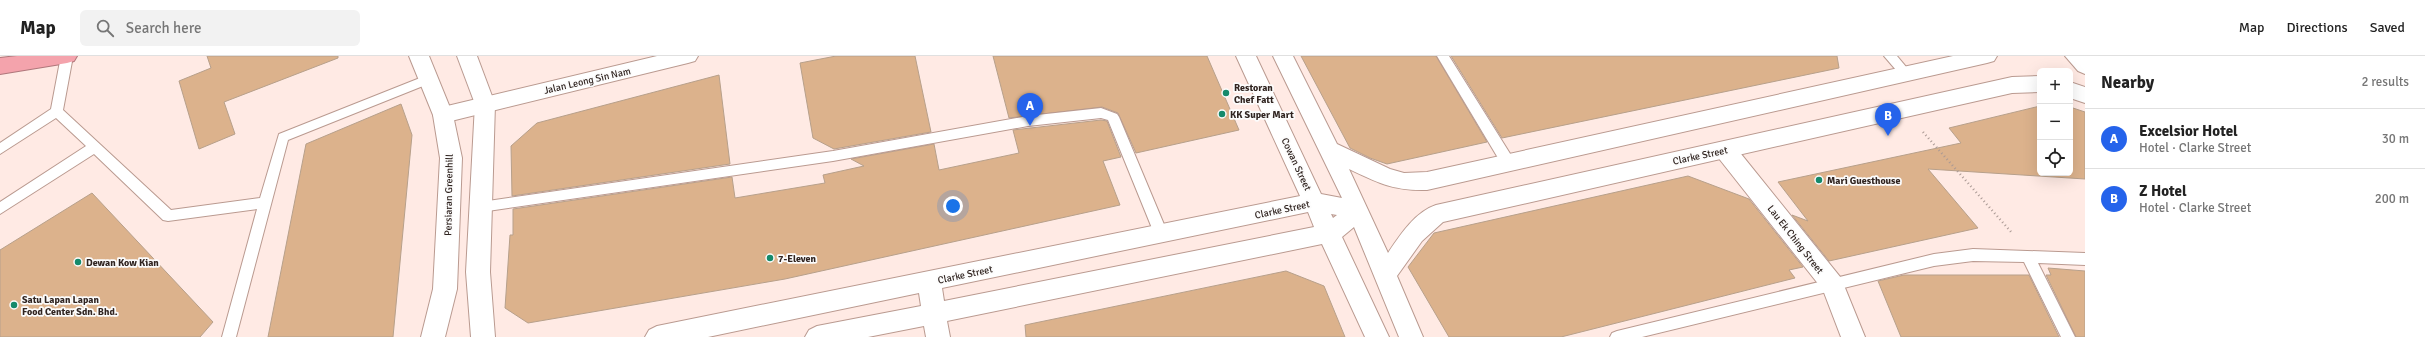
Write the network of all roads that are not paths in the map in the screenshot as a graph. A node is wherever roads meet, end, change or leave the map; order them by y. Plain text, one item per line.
1 (67, 56) edge
2 (419, 56) edge
3 (467, 56) edge
4 (688, 56) edge
5 (1246, 56) edge
6 (1283, 56) edge
7 (1442, 56) edge
8 (1890, 56) edge
9 (1987, 56) edge
10 (2075, 56) edge
11 (0, 66) edge
12 (2085, 66) edge
13 (1906, 74) junction
14 (429, 79) junction
15 (2037, 84) edge
16 (2073, 91) edge
17 (2085, 95) edge
18 (485, 104) junction
19 (57, 110) junction
20 (443, 115) junction
21 (95, 147) junction
22 (0, 149) edge
23 (1328, 149) junction
24 (1725, 150) junction
25 (1509, 164) junction
26 (1315, 202) junction
27 (265, 203) junction
28 (481, 207) junction
29 (0, 209) edge
30 (1359, 211) junction
31 (1330, 233) junction
32 (1162, 234) junction
33 (2028, 257) junction
34 (2085, 259) edge
35 (1386, 273) junction
36 (930, 281) junction
37 (1832, 285) junction
38 (933, 313) junction
39 (1655, 333) edge
40 (229, 337) edge
41 (433, 337) edge
42 (482, 337) edge
43 (657, 337) edge
44 (817, 337) edge
45 (938, 337) edge
46 (1377, 337) edge
47 (1411, 337) edge
48 (1617, 337) edge
49 (1853, 337) edge
50 (2068, 337) edge

1 - 11 highway
1 - 19 lane
2 - 14 street, Persiaran Greenhill
3 - 18 street
4 - 18 street, Jalan Leong Sin Nam
5 - 26 street, Cowan Street
6 - 23 street
7 - 25 lane
8 - 13 lane
9 - 13 street
10 - 12 street
13 - 25 street
14 - 20 street, Persiaran Greenhill
14 - 27 lane
15 - 24 street, Clarke Street
16 - 17 street
18 - 20 street, Jalan Leong Sin Nam
18 - 28 street
19 - 21 lane
19 - 22 lane
20 - 41 street, Persiaran Greenhill
21 - 27 lane
21 - 29 lane
23 - 25 street
23 - 30 street
24 - 35 street, Clarke Street
24 - 37 street, Lau Ek Ching Street
26 - 30 street, Clarke Street
26 - 31 street, Cowan Street
26 - 32 street, Clarke Street
27 - 40 lane
28 - 32 lane
28 - 42 street
30 - 31 street
30 - 35 street
31 - 38 street
31 - 46 street, Cowan Street
32 - 36 street, Clarke Street
33 - 34 lane
33 - 37 lane
33 - 50 lane
35 - 47 street
36 - 38 street
36 - 43 street, Clarke Street
37 - 39 lane
37 - 49 street, Lau Ek Ching Street
38 - 44 street
38 - 45 street
39 - 48 lane

